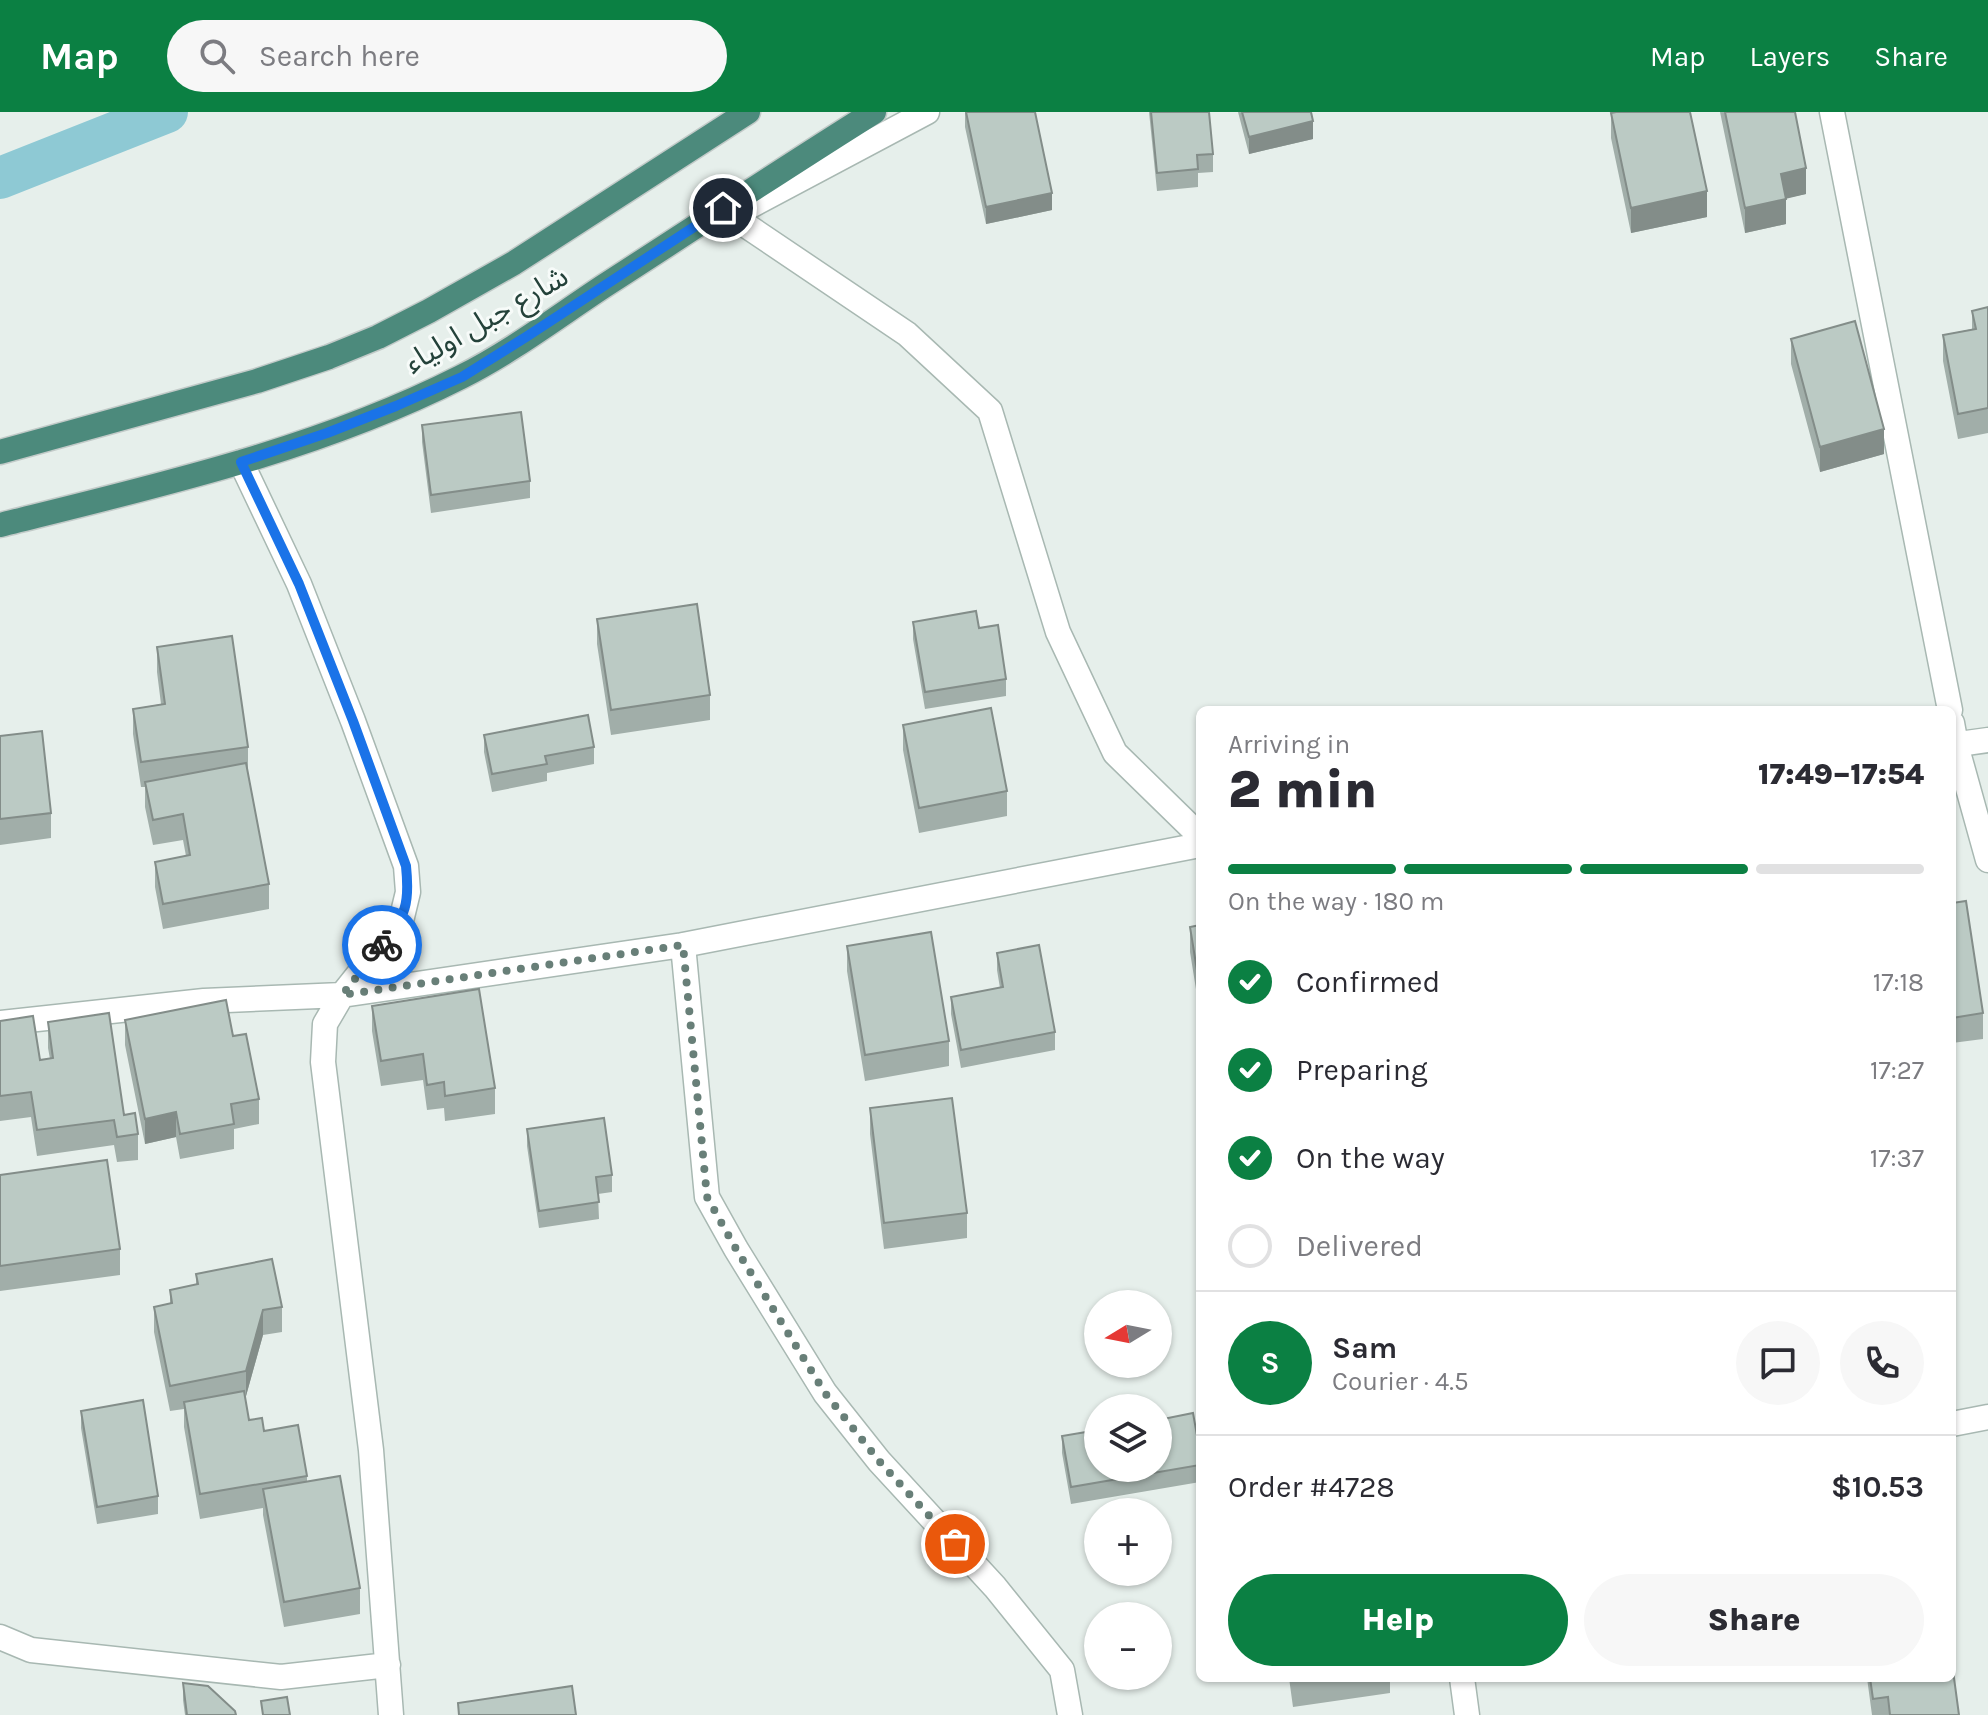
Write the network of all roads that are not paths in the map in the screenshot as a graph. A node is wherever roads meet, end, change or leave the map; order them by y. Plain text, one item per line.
1 (748, 112) edge
2 (874, 112) edge
3 (927, 112) edge
4 (1832, 112) edge
5 (732, 216) junction
6 (581, 301) junction
7 (0, 452) edge
8 (241, 462) junction
9 (0, 525) edge
10 (1949, 706) edge
11 (1956, 738) edge
12 (1988, 740) edge
13 (1956, 748) edge
14 (1196, 832) edge
15 (1196, 846) edge
16 (1988, 860) edge
17 (683, 945) junction
18 (342, 995) junction
19 (0, 1023) edge
20 (1988, 1417) edge
21 (1956, 1423) edge
22 (0, 1637) edge
23 (388, 1665) junction
24 (1463, 1682) edge
25 (391, 1715) edge
26 (1070, 1715) edge
27 (1467, 1715) edge

1 - 7 highway, شارع جبل اولياء
2 - 6 highway, شارع جبل اولياء
3 - 5 street
4 - 10 street
5 - 6 street
5 - 14 street
6 - 8 highway, شارع جبل اولياء
8 - 9 highway, شارع جبل اولياء
8 - 18 street
11 - 12 street
13 - 16 street
15 - 17 street
17 - 18 street
17 - 26 street
18 - 19 street
18 - 23 street
20 - 21 street
22 - 23 street
23 - 25 street
24 - 27 street

